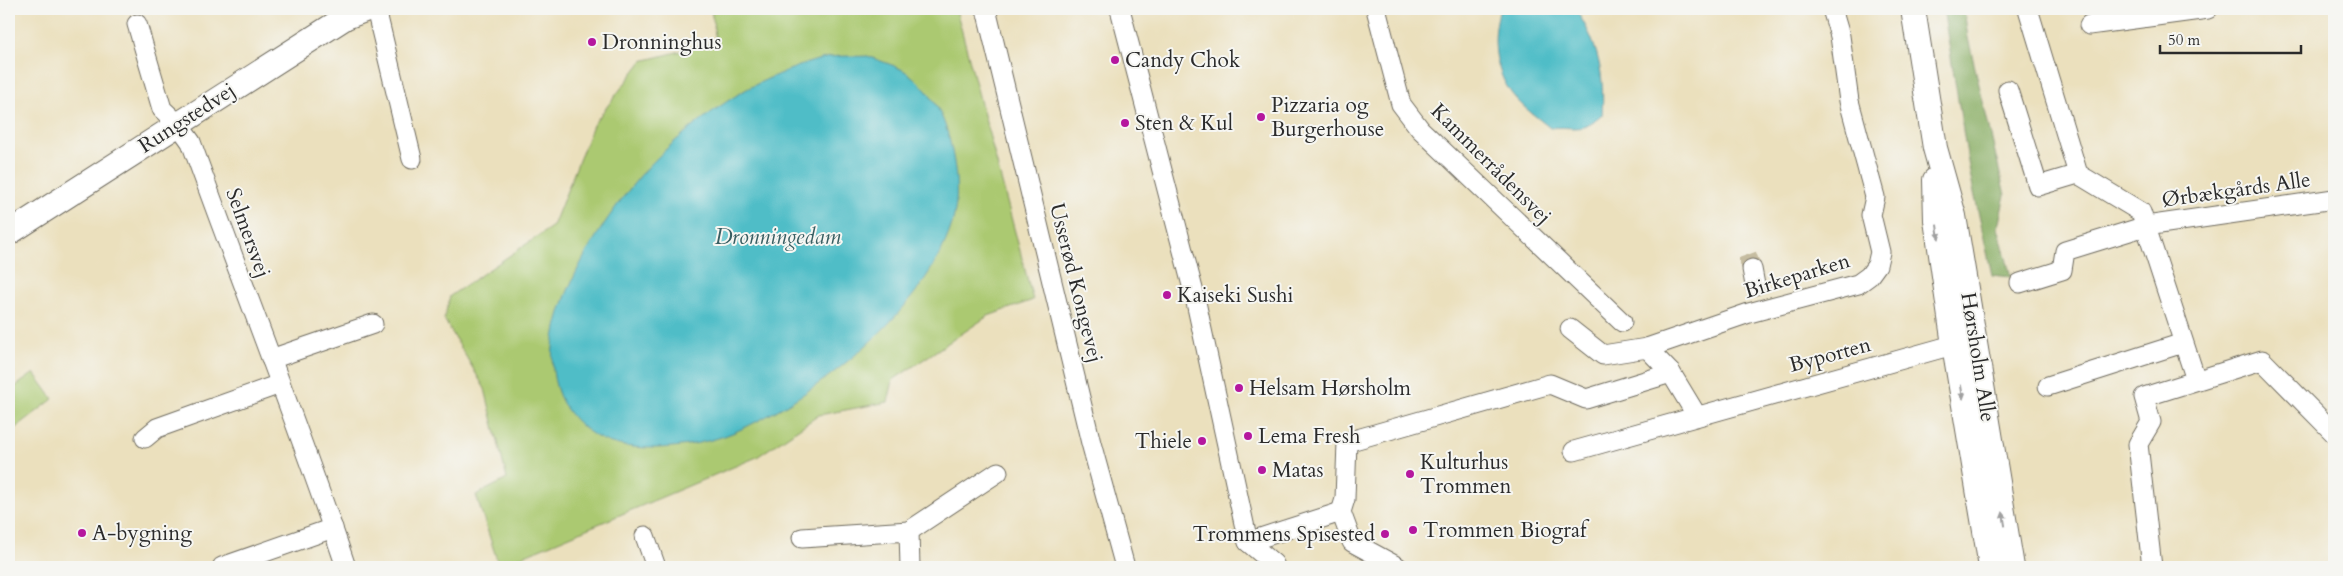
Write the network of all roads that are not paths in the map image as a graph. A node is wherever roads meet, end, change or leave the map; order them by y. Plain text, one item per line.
1 (376, 9) edge
2 (986, 9) edge
3 (1120, 9) edge
4 (1376, 9) edge
5 (1832, 9) edge
6 (1913, 9) edge
7 (2028, 9) edge
8 (2208, 9) edge
9 (352, 11) edge
10 (137, 24) dead end
11 (2089, 25) dead end
12 (2008, 90) dead end
13 (178, 124) junction
14 (412, 160) dead end
15 (2078, 174) junction
16 (2334, 199) edge
17 (2146, 226) junction
18 (9, 233) edge
19 (2020, 283) dead end
20 (1622, 322) dead end
21 (373, 324) dead end
22 (1570, 329) dead end
23 (1965, 342) junction
24 (2184, 343) junction
25 (1647, 348) junction
26 (271, 359) junction
27 (1671, 373) junction
28 (2196, 380) junction
29 (280, 384) junction
30 (2048, 386) dead end
31 (1697, 416) junction
32 (2334, 433) edge
33 (145, 438) dead end
34 (1574, 451) dead end
35 (998, 472) dead end
36 (1343, 506) junction
37 (332, 528) junction
38 (908, 531) junction
39 (645, 536) dead end
40 (802, 538) dead end
41 (1248, 542) junction
42 (222, 567) edge
43 (346, 567) edge
44 (656, 567) edge
45 (910, 567) edge
46 (1124, 567) edge
47 (1275, 567) edge
48 (1398, 567) edge
49 (1991, 567) edge
50 (2012, 567) edge
51 (2152, 567) edge

1 - 14 street
2 - 46 street, Usserød Kongevej
3 - 41 street
4 - 20 street, Kammerrådensvej
5 - 25 street, Birkeparken
6 - 23 main road, Hørsholm Alle
7 - 15 street
8 - 11 street
9 - 13 main road, Rungstedvej
10 - 13 street, Selmersvej
12 - 15 street
13 - 18 main road, Rungstedvej
13 - 26 street, Selmersvej
15 - 17 street, Ørbækgårds Alle
16 - 17 street, Ørbækgårds Alle
17 - 19 street
17 - 24 street, Ørbækgårds Alle
21 - 26 street
22 - 25 street, Birkeparken
23 - 31 street, Byporten
23 -> 49 main road, Hørsholm Alle
50 -> 23 main road, Hørsholm Alle
24 - 28 street, Ørbækgårds Alle
24 - 30 street
25 - 27 street
26 - 29 street, Selmersvej
27 - 31 street
27 - 36 street
28 - 32 street
28 - 51 street
29 - 33 street
29 - 37 street, Selmersvej
31 - 34 street, Byporten
35 - 38 street
36 - 41 street
36 - 48 street
37 - 42 street
37 - 43 street, Selmersvej
38 - 40 street
38 - 45 street
39 - 44 street
41 - 47 street

